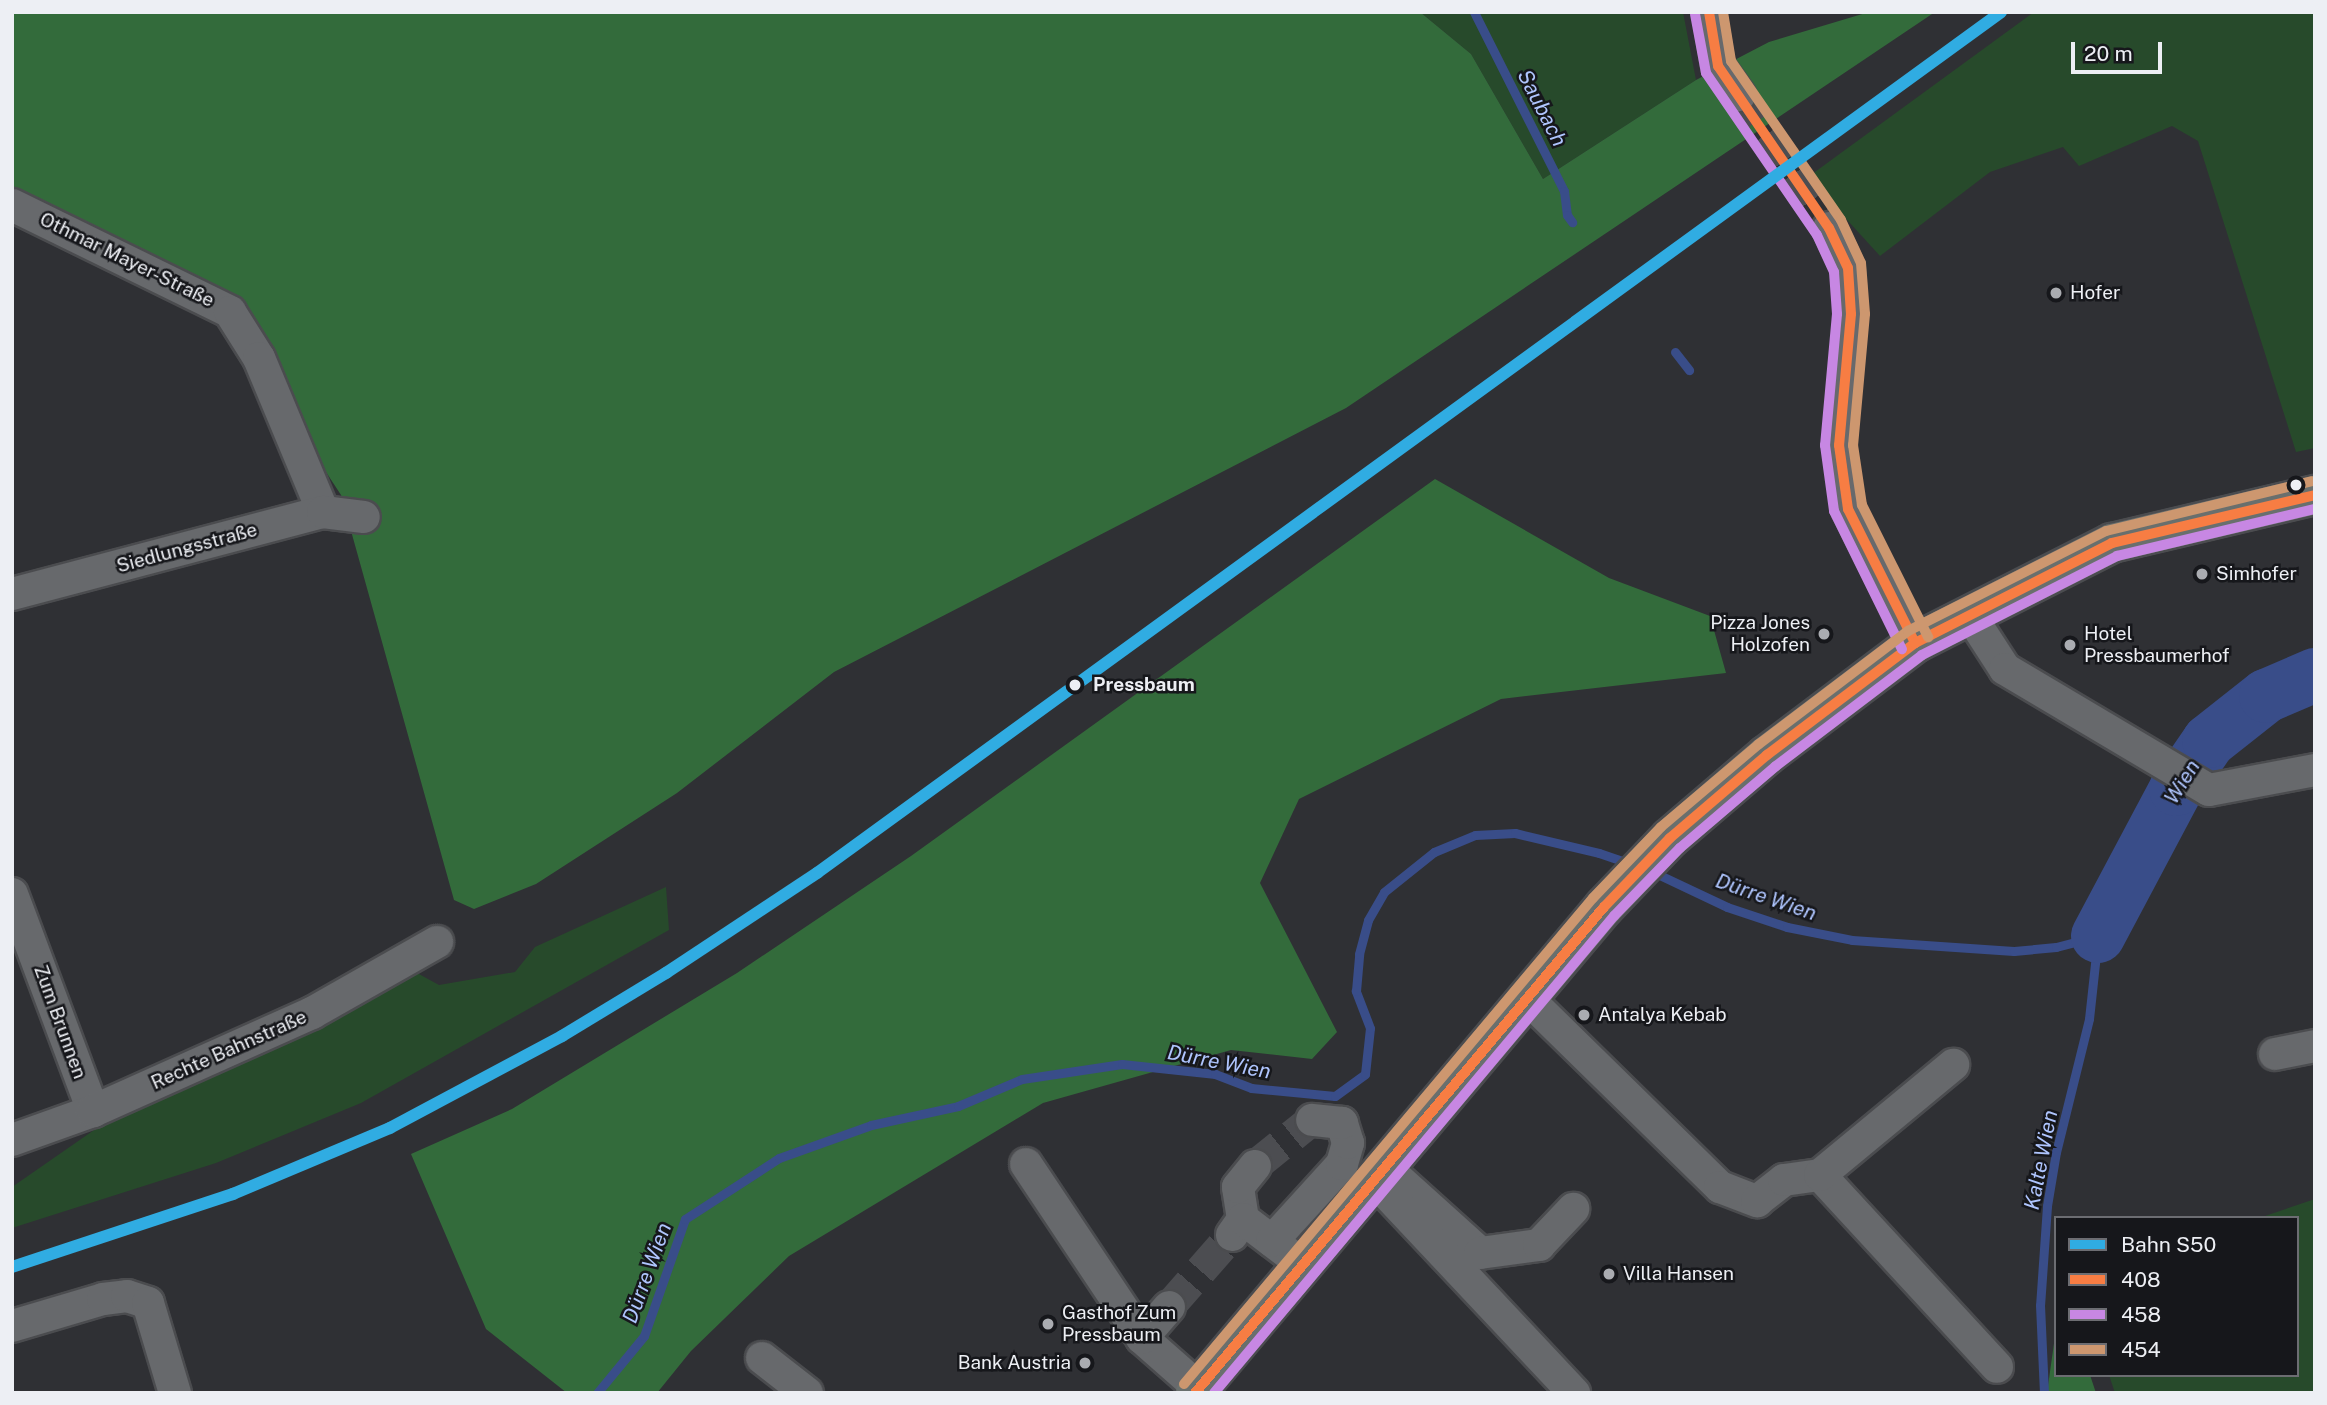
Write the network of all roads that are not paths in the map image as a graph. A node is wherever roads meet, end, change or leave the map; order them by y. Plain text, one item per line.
1 (1713, 13) edge
2 (1739, 95) tunnel mouth
3 (12, 205) edge
4 (1829, 228) tunnel mouth
5 (2315, 495) edge
6 (323, 512) junction
7 (364, 517) dead end
8 (12, 594) edge
9 (1970, 615) junction
10 (1915, 643) junction
11 (2315, 770) edge
12 (12, 894) edge
13 (437, 942) dead end
14 (1526, 997) junction
15 (2315, 1046) edge
16 (2275, 1054) dead end
17 (1953, 1065) dead end
18 (93, 1111) junction
19 (1312, 1119) dead end
20 (12, 1140) edge
21 (1026, 1164) dead end
22 (1255, 1166) tunnel mouth
23 (1820, 1174) junction
24 (1380, 1175) junction
25 (1573, 1209) dead end
26 (1272, 1241) junction
27 (1304, 1265) junction
28 (1169, 1307) tunnel mouth
29 (12, 1326) edge
30 (1142, 1338) junction
31 (762, 1358) dead end
32 (1997, 1367) dead end
33 (1197, 1390) edge
34 (175, 1393) edge
35 (807, 1393) edge
36 (1574, 1393) edge

1 - 2 street
3 - 6 street, Othmar Mayer-Straße
4 - 10 street
5 - 9 main road
6 - 7 street, Siedlungsstraße
6 - 8 street, Siedlungsstraße
9 - 10 main road
9 - 11 street
10 - 14 main road
12 - 18 street, Zum Brunnen
13 - 18 street, Rechte Bahnstraße
14 - 23 street
14 - 24 main road
15 - 16 street
17 - 23 street
18 - 20 street, Rechte Bahnstraße
19 - 26 street
21 - 30 street
22 - 26 street
23 - 32 street
24 - 25 street
24 - 27 main road
24 - 36 street
26 - 27 street
27 - 33 main road
28 - 30 street
29 - 34 street
30 - 33 street
31 - 35 street

